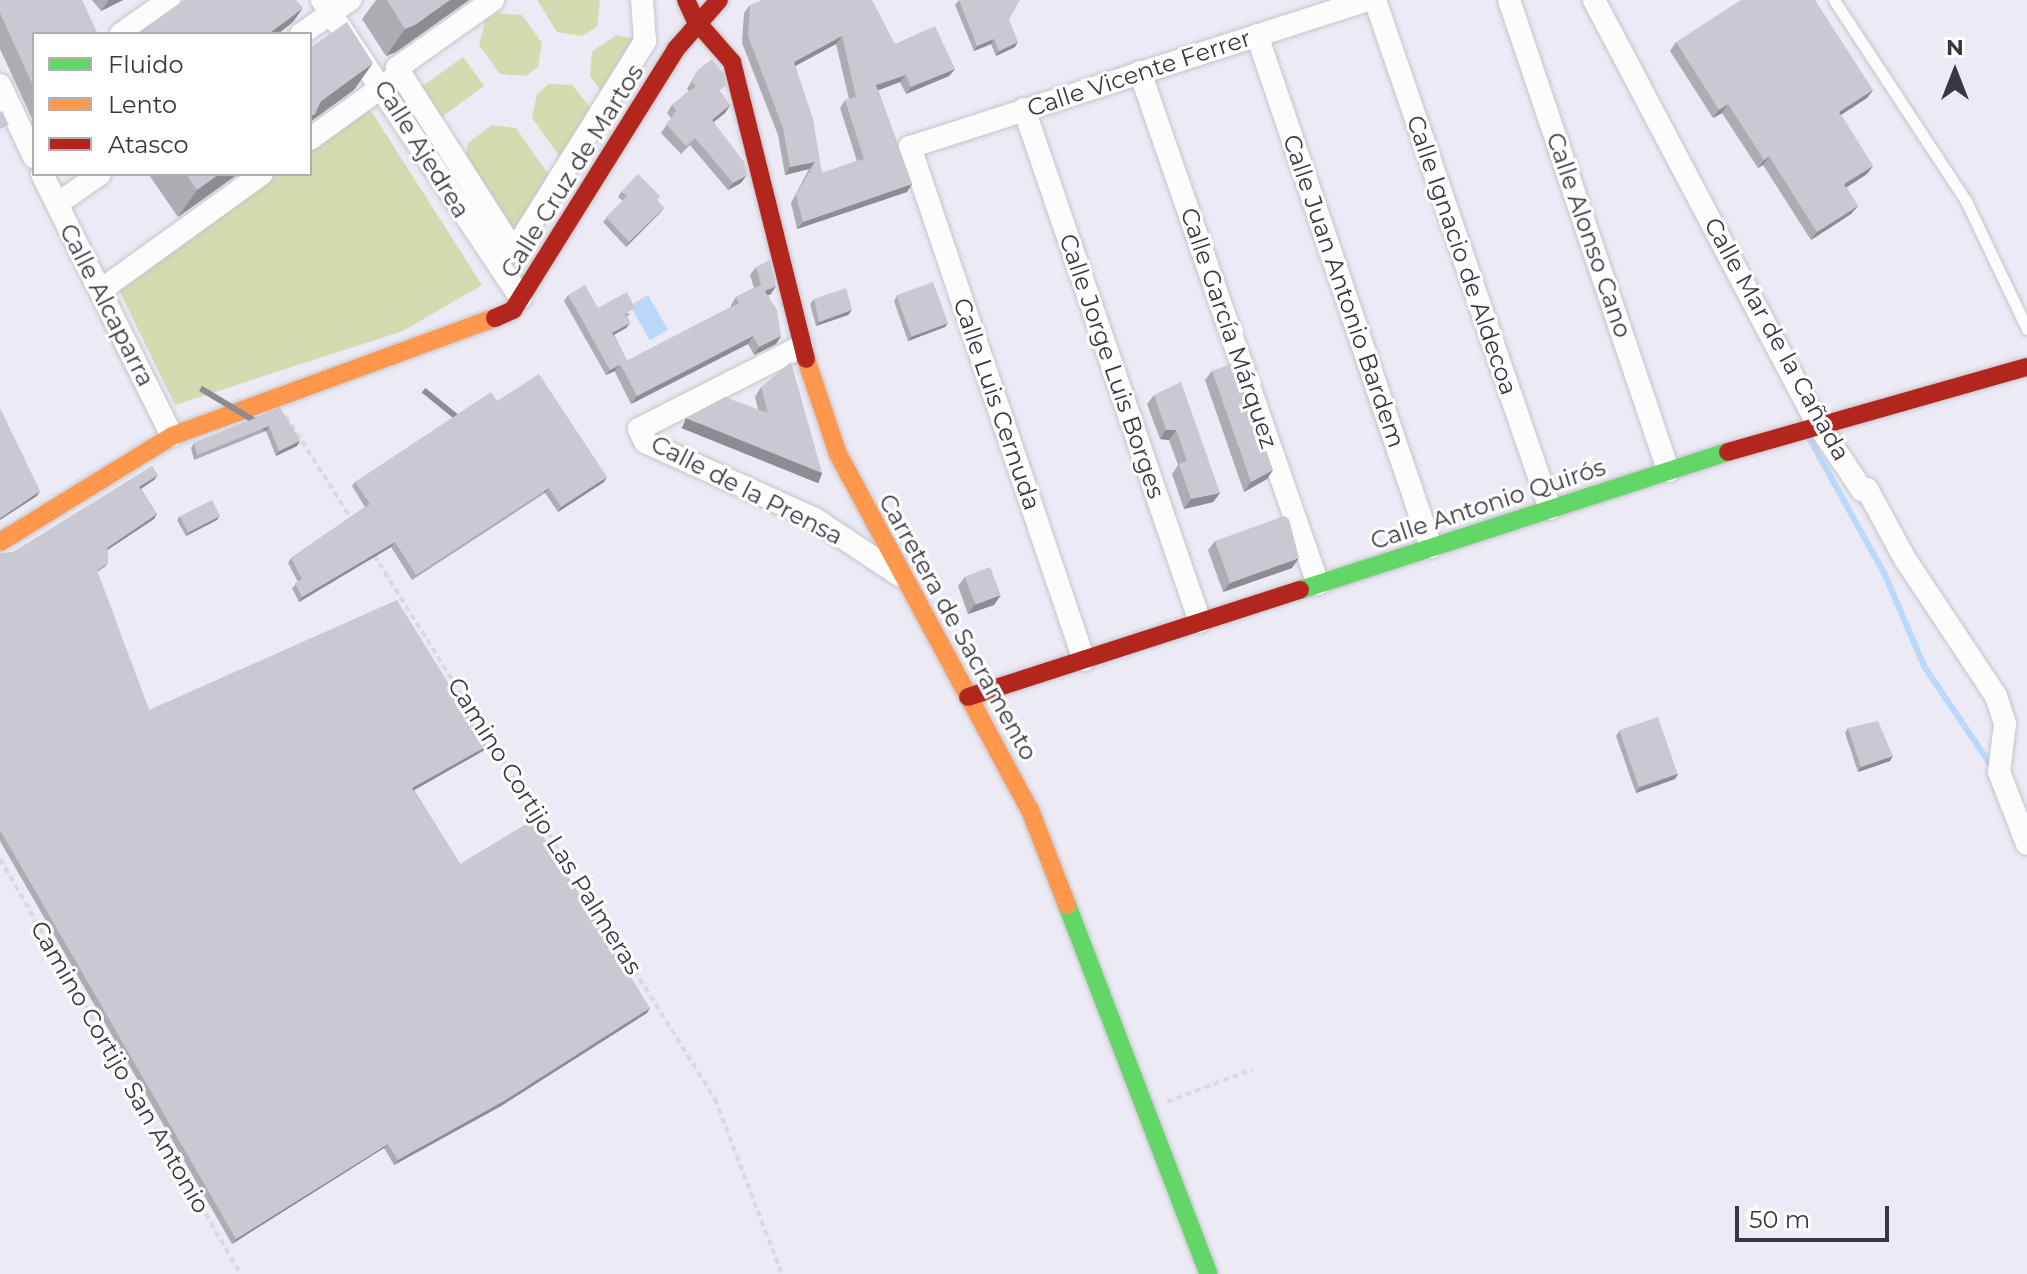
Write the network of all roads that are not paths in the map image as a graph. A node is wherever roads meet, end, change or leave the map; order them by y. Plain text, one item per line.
1 (169, 0) edge
2 (493, 0) edge
3 (504, 0) edge
4 (642, 0) edge
5 (686, 0) edge
6 (719, 0) edge
7 (1372, 0) edge
8 (1509, 0) edge
9 (1594, 0) edge
10 (1834, 0) edge
11 (335, 4) edge
12 (696, 21) junction
13 (124, 32) edge
14 (303, 32) edge
15 (1257, 35) junction
16 (1140, 72) junction
17 (392, 81) junction
18 (0, 85) edge
19 (1024, 109) junction
20 (312, 138) edge
21 (910, 147) joint
22 (32, 153) edge
23 (43, 176) edge
24 (97, 176) edge
25 (259, 176) edge
26 (57, 204) junction
27 (101, 290) junction
28 (521, 298) junction
29 (2027, 329) edge
30 (802, 346) junction
31 (2027, 367) edge
32 (1810, 425) junction
33 (172, 436) junction
34 (1668, 471) junction
35 (1550, 509) junction
36 (0, 542) edge
37 (1431, 547) junction
38 (899, 575) junction
39 (1318, 584) junction
40 (1200, 622) junction
41 (1084, 660) junction
42 (968, 697) junction
43 (2027, 844) edge
44 (1209, 1274) edge

1 - 13 street
2 - 17 street
3 - 17 street
4 - 17 street
5 - 12 street, Carretera de Sacramento
6 - 12 street, Calle Cruz de Martos
7 - 15 street, Calle Vicente Ferrer
7 - 35 street, Calle Ignacio de Aldecoa
8 - 34 street, Calle Alonso Cano
9 - 32 street, Calle Mar de la Cañada
10 - 29 lane
11 - 14 street
11 - 17 street, Calle Ajedrea
12 - 28 street, Calle Cruz de Martos
12 - 30 street, Carretera de Sacramento
15 - 16 street, Calle Vicente Ferrer
15 - 37 street, Calle Juan Antonio Bardem
16 - 19 street, Calle Vicente Ferrer
16 - 39 street, Calle García Márquez
17 - 20 street
17 - 28 street, Calle Ajedrea
18 - 22 street
19 - 21 street, Calle Vicente Ferrer
19 - 40 street, Calle Jorge Luis Borges
21 - 41 street, Calle Luis Cernuda
23 - 26 street, Calle Alcaparra
24 - 26 street
25 - 27 street
26 - 27 street, Calle Alcaparra
27 - 33 street, Calle Alcaparra
28 - 33 street, Calle Cruz de Martos
30 - 38 street, Carretera de Sacramento
30 - 38 street, Calle de la Prensa
31 - 32 street, Calle Antonio Quirós
32 - 34 street, Calle Antonio Quirós
32 - 43 street, Calle Mar de la Cañada
33 - 36 street, Calle Cruz de Martos
34 - 35 street, Calle Antonio Quirós
35 - 37 street, Calle Antonio Quirós
37 - 39 street, Calle Antonio Quirós
38 - 42 street, Carretera de Sacramento
39 - 40 street, Calle Antonio Quirós
40 - 41 street, Calle Antonio Quirós
41 - 42 street, Calle Antonio Quirós
42 - 44 street, Carretera de Sacramento

